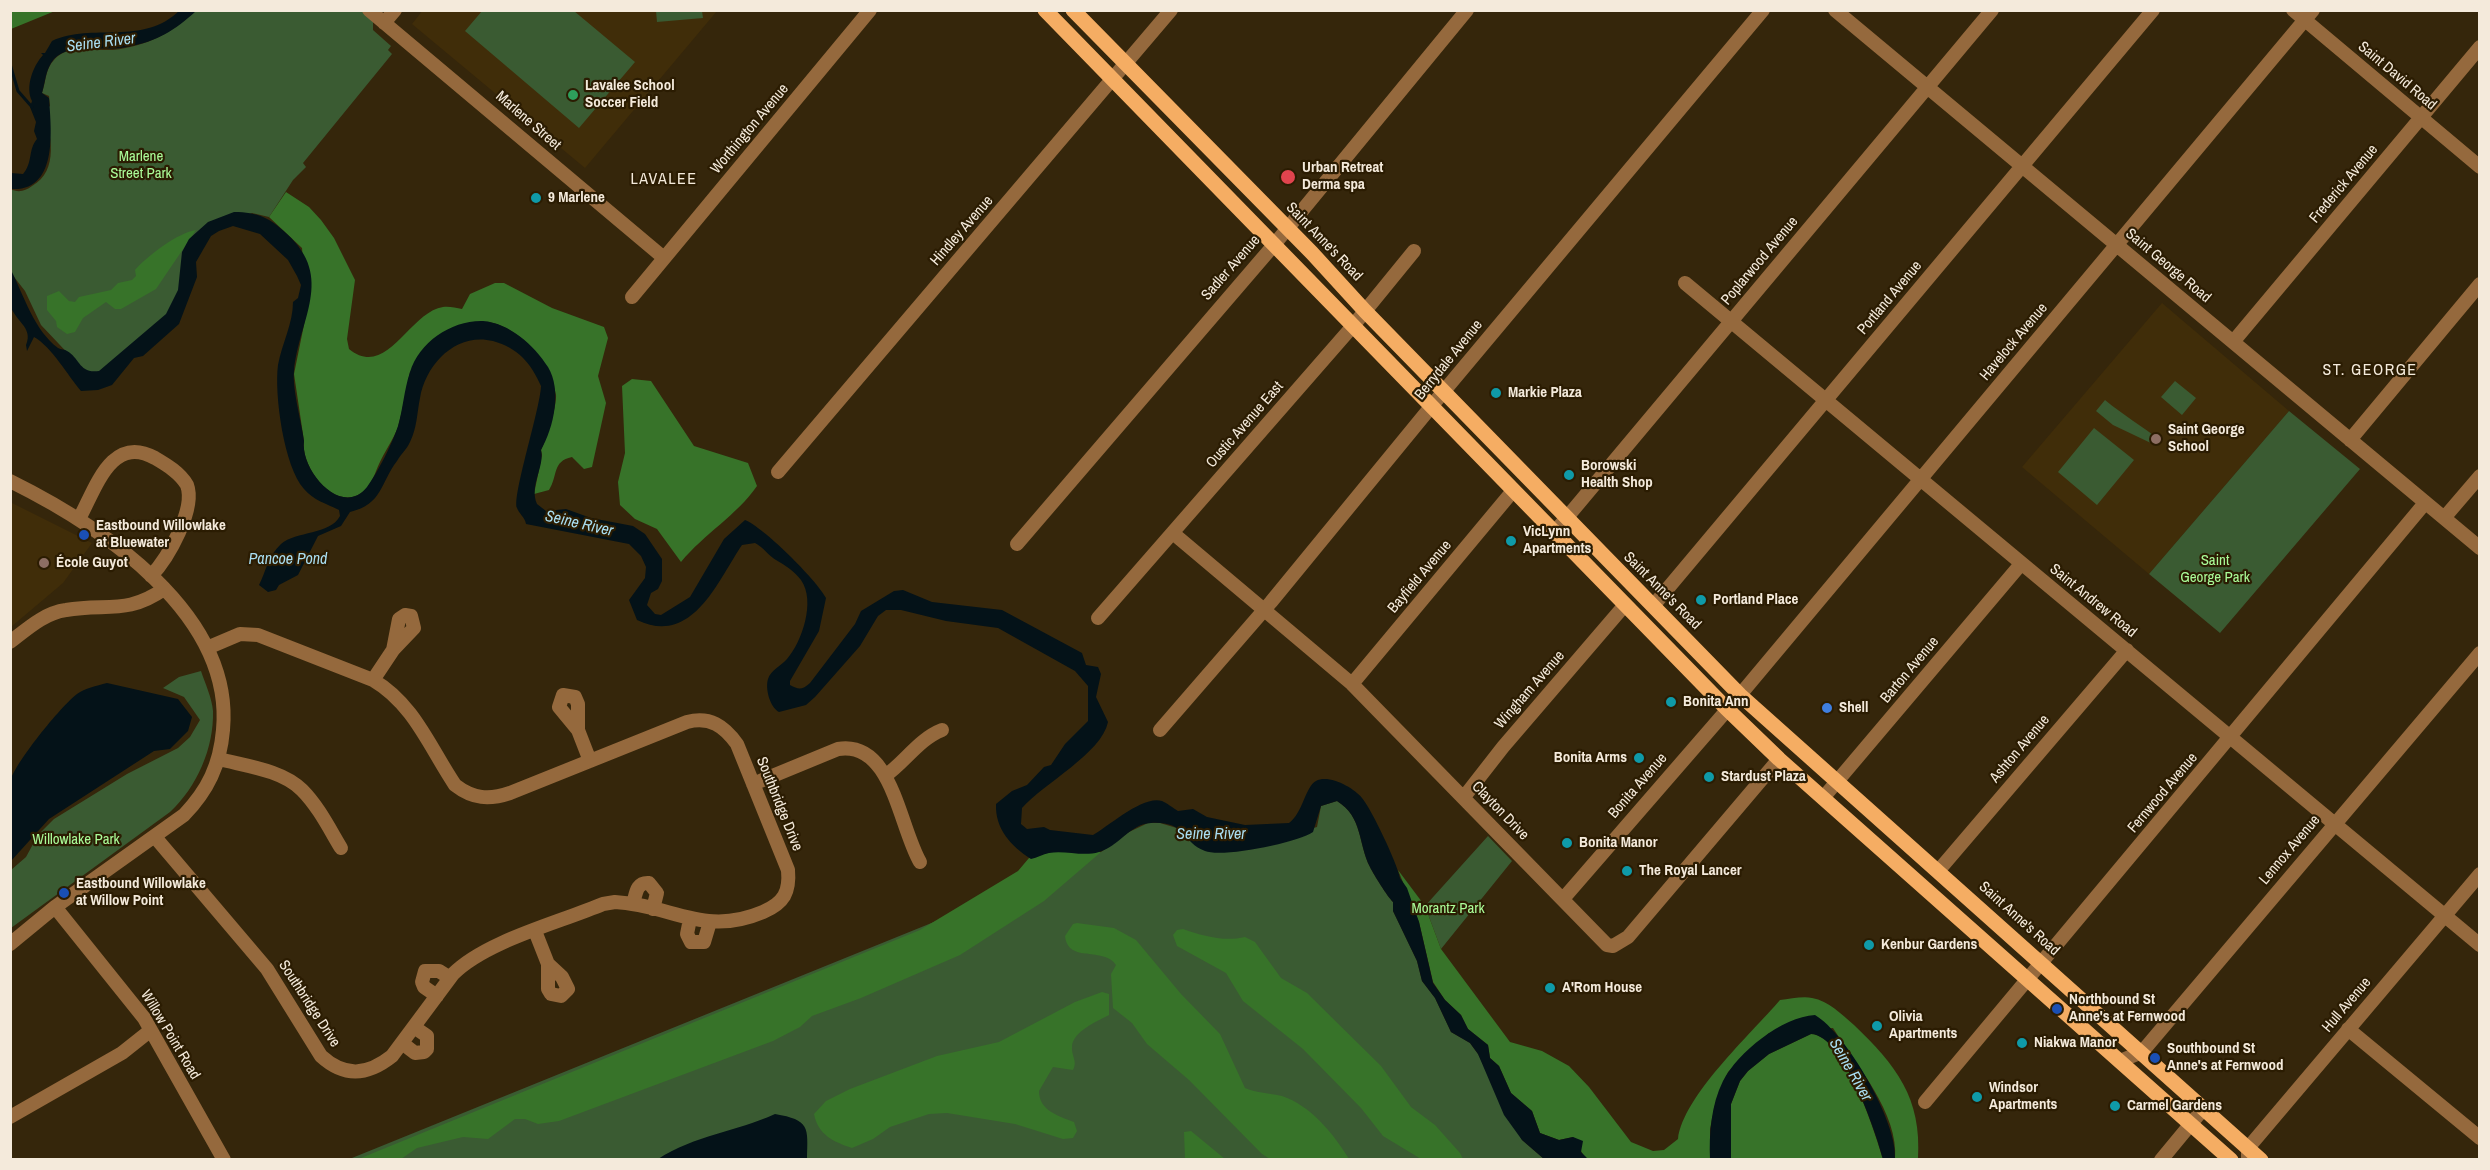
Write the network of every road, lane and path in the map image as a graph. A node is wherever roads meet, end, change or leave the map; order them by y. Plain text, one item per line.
1 (369, 10) edge
2 (395, 10) edge
3 (870, 10) edge
4 (1045, 10) edge
5 (1073, 10) edge
6 (1171, 10) edge
7 (1467, 10) edge
8 (1763, 10) edge
9 (1835, 10) edge
10 (1992, 10) edge
11 (2153, 10) edge
12 (2293, 10) edge
13 (2309, 16) edge
14 (384, 23) junction
15 (2480, 47) edge
16 (1125, 64) junction
17 (1113, 80) junction
18 (1927, 88) junction
19 (2421, 118) junction
20 (2022, 167) junction
21 (2480, 167) edge
22 (1286, 228) junction
23 (2117, 245) junction
24 (1273, 246) junction
25 (1414, 251) dead end
26 (664, 258) junction
27 (1685, 283) dead end
28 (2480, 284) edge
29 (632, 297) dead end
30 (1365, 311) junction
31 (1730, 321) junction
32 (1352, 327) junction
33 (2233, 342) junction
34 (1444, 391) junction
35 (1827, 400) junction
36 (1431, 408) junction
37 (2350, 440) junction
38 (778, 472) dead end
39 (2480, 476) edge
40 (1921, 479) junction
41 (10, 481) edge
42 (1512, 492) junction
43 (2425, 503) junction
44 (2444, 518) junction
45 (79, 519) junction
46 (1567, 520) junction
47 (1174, 534) junction
48 (1553, 534) junction
49 (1017, 544) dead end
50 (2480, 548) edge
51 (2021, 564) junction
52 (151, 576) junction
53 (164, 589) junction
54 (1623, 606) junction
55 (1653, 606) junction
56 (1263, 611) junction
57 (1098, 618) dead end
58 (10, 642) edge
59 (207, 648) junction
60 (393, 650) dead end
61 (2127, 650) junction
62 (2480, 652) edge
63 (373, 680) junction
64 (1352, 684) junction
65 (1740, 695) junction
66 (1726, 708) junction
67 (578, 730) dead end
68 (942, 730) dead end
69 (1160, 730) dead end
70 (2230, 737) junction
71 (219, 759) junction
72 (1779, 759) junction
73 (590, 761) junction
74 (885, 776) junction
75 (1838, 781) junction
76 (753, 784) junction
77 (1464, 797) junction
78 (1823, 798) junction
79 (2334, 823) junction
80 (155, 837) junction
81 (341, 848) dead end
82 (920, 862) dead end
83 (1939, 870) junction
84 (2480, 874) edge
85 (1563, 899) junction
86 (633, 904) junction
87 (56, 907) junction
88 (652, 909) junction
89 (2444, 916) junction
90 (690, 919) junction
91 (710, 922) junction
92 (536, 931) junction
93 (10, 944) edge
94 (2480, 945) edge
95 (548, 964) dead end
96 (2042, 964) junction
97 (450, 978) junction
98 (2028, 979) junction
99 (437, 996) junction
100 (414, 1027) junction
101 (2348, 1029) junction
102 (151, 1030) junction
103 (402, 1044) junction
104 (2142, 1052) junction
105 (2120, 1061) junction
106 (1925, 1102) dead end
107 (2204, 1108) junction
108 (10, 1117) edge
109 (2191, 1124) junction
110 (2480, 1138) edge
111 (2248, 1154) edge
112 (224, 1160) edge
113 (2161, 1160) edge
114 (2231, 1160) edge
115 (2261, 1160) edge

1 - 14 street, Marlene Street
2 - 14 street
3 - 26 street, Worthington Avenue
4 - 17 main road
5 - 16 main road, Saint Anne's Road
6 - 16 street, Hindley Avenue
7 - 22 street, Sadler Avenue
8 - 34 street, Berrydale Avenue
9 - 18 street, Saint George Road
10 - 18 street, Poplarwood Avenue
11 - 20 street, Portland Avenue
12 - 13 street, Saint David Road
13 - 19 street, Saint David Road
13 - 23 street, Havelock Avenue
14 - 26 street, Marlene Street
15 - 19 street, Frederick Avenue
16 - 17 street, Hindley Avenue
16 - 22 main road, Saint Anne's Road
17 - 24 main road
17 - 38 street, Hindley Avenue
18 - 20 street, Saint George Road
18 - 31 street, Poplarwood Avenue
19 - 21 street, Saint David Road
19 - 33 street, Frederick Avenue
20 - 23 street, Saint George Road
20 - 35 street, Portland Avenue
22 - 24 street, Sadler Avenue
22 - 30 main road, Saint Anne's Road
23 - 33 street, Saint George Road
23 - 40 street, Havelock Avenue
24 - 32 main road
24 - 49 street, Sadler Avenue
25 - 30 street, Oustic Avenue East
26 - 29 street, Worthington Avenue
27 - 31 street, Saint Andrew Road
28 - 37 street
30 - 32 street, Oustic Avenue East
30 - 34 main road, Saint Anne's Road
31 - 35 street, Saint Andrew Road
31 - 46 street, Poplarwood Avenue
32 - 36 main road
32 - 47 street, Oustic Avenue East
33 - 37 street, Saint George Road
34 - 36 street, Berrydale Avenue
34 - 46 main road, Saint Anne's Road
35 - 40 street, Saint Andrew Road
35 - 55 street, Portland Avenue
36 - 42 main road
36 - 56 street, Berrydale Avenue
37 - 43 street, Saint George Road
39 - 44 street
40 - 51 street, Saint Andrew Road
40 - 65 street, Havelock Avenue
41 - 45 street
42 - 48 main road
42 - 64 street, Bayfield Avenue
43 - 44 street, Saint George Road
43 - 70 street, Fernwood Avenue
44 - 50 street, Saint George Road
45 - 52 street
45 - 52 street
46 - 48 street, Poplarwood Avenue
46 - 55 main road, Saint Anne's Road
47 - 56 street, Clayton Drive
47 - 57 street, Oustic Avenue East
48 - 54 main road
51 - 61 street, Saint Andrew Road
51 - 75 street, Barton Avenue
52 - 53 street
53 - 58 street
53 - 59 street
54 - 66 main road
54 - 77 street, Wingham Avenue
55 - 65 main road, Saint Anne's Road
56 - 64 street, Clayton Drive
56 - 69 street, Berrydale Avenue
59 - 63 street, Southbridge Drive
59 - 71 street
60 - 63 street
61 - 70 street, Saint Andrew Road
61 - 83 street, Ashton Avenue
62 - 79 street, Lennox Avenue
63 - 73 street, Southbridge Drive
64 - 77 street, Clayton Drive
65 - 66 street, Bonita Avenue
65 - 75 main road, Saint Anne's Road
66 - 72 main road
66 - 85 street, Bonita Avenue
67 - 73 street
68 - 74 street
70 - 79 street, Saint Andrew Road
70 - 96 street, Fernwood Avenue
71 - 80 street
71 - 81 street
72 - 78 main road
72 - 85 street, Clayton Drive
73 - 76 street, Southbridge Drive
74 - 76 street
74 - 82 street
75 - 78 street, Barton Avenue
75 - 83 main road, Saint Anne's Road
76 - 91 street, Southbridge Drive
77 - 85 street, Clayton Drive
78 - 98 main road
79 - 89 street, Saint Andrew Road
79 - 104 street, Lennox Avenue
80 - 87 street
80 - 103 street, Southbridge Drive
83 - 96 main road, Saint Anne's Road
84 - 89 street, Hull Avenue
86 - 88 street, Southbridge Drive
86 - 88 street
86 - 92 street, Southbridge Drive
87 - 93 street
87 - 102 street, Willow Point Road
88 - 90 street, Southbridge Drive
89 - 94 street, Saint Andrew Road
89 - 101 street, Hull Avenue
90 - 91 street, Southbridge Drive
90 - 91 street
92 - 95 street
92 - 97 street, Southbridge Drive
96 - 98 street, Fernwood Avenue
96 - 104 main road, Saint Anne's Road
97 - 99 street, Southbridge Drive
97 - 99 street
98 - 105 main road
98 - 106 street, Fernwood Avenue
99 - 100 street, Southbridge Drive
100 - 103 street, Southbridge Drive
100 - 103 street
101 - 110 street
101 - 111 street, Hull Avenue
102 - 108 street
102 - 112 street, Willow Point Road
104 - 105 street, Lennox Avenue
104 - 107 main road, Saint Anne's Road
105 - 109 main road
107 - 109 street
107 - 111 main road, Saint Anne's Road
109 - 113 street
109 - 114 main road
111 - 115 main road, Saint Anne's Road

